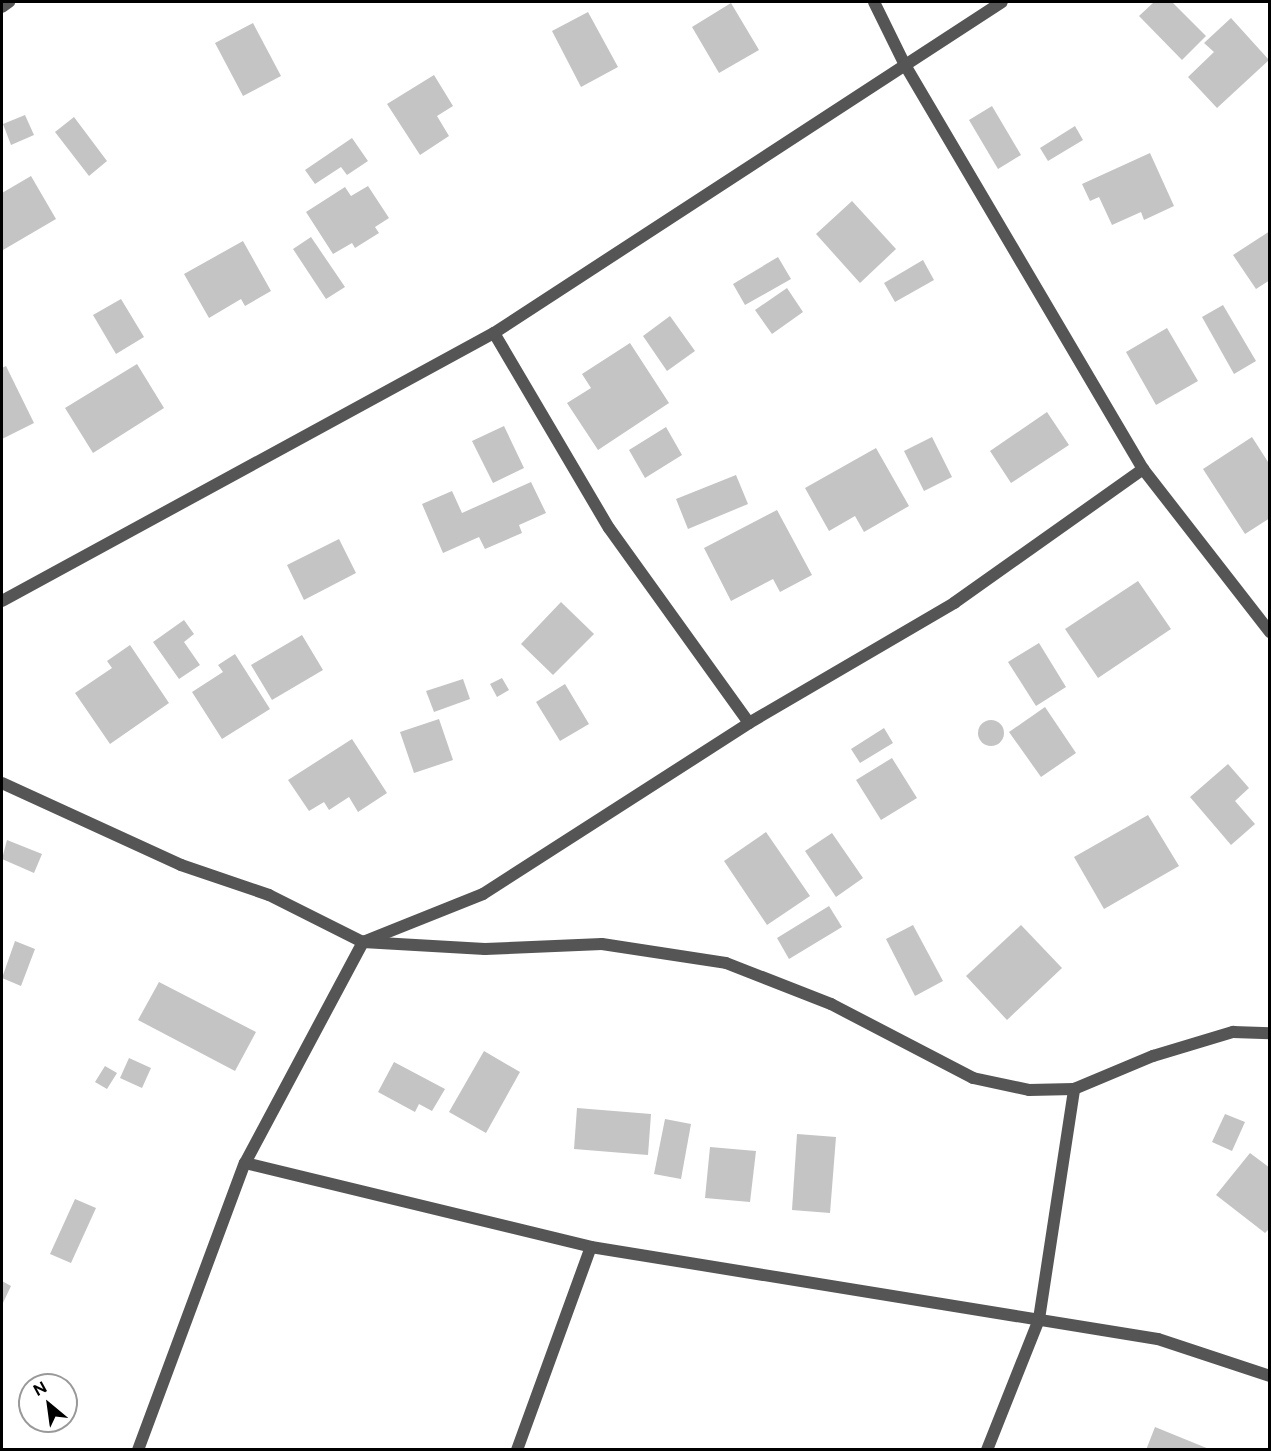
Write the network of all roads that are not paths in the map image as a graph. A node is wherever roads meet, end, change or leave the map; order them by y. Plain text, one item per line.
1 (9, 2) edge
2 (874, 2) edge
3 (1002, 2) edge
4 (2, 6) edge
5 (905, 65) junction
6 (494, 333) junction
7 (1143, 469) junction
8 (2, 602) edge
9 (1267, 625) edge
10 (749, 723) junction
11 (2, 783) edge
12 (363, 942) junction
13 (1269, 1033) edge
14 (1074, 1089) junction
15 (245, 1163) junction
16 (591, 1247) junction
17 (1039, 1319) junction
18 (1269, 1376) edge
19 (138, 1449) edge
20 (517, 1449) edge
21 (987, 1449) edge

1 - 4 street
2 - 5 street
3 - 5 street
5 - 6 street
5 - 7 street
6 - 8 street
6 - 10 street
7 - 9 street
7 - 10 street
10 - 12 street
11 - 12 street
12 - 14 street
12 - 15 street
13 - 14 street
14 - 17 street
15 - 16 street
15 - 19 street
16 - 17 street
16 - 20 street
17 - 18 street
17 - 21 street

